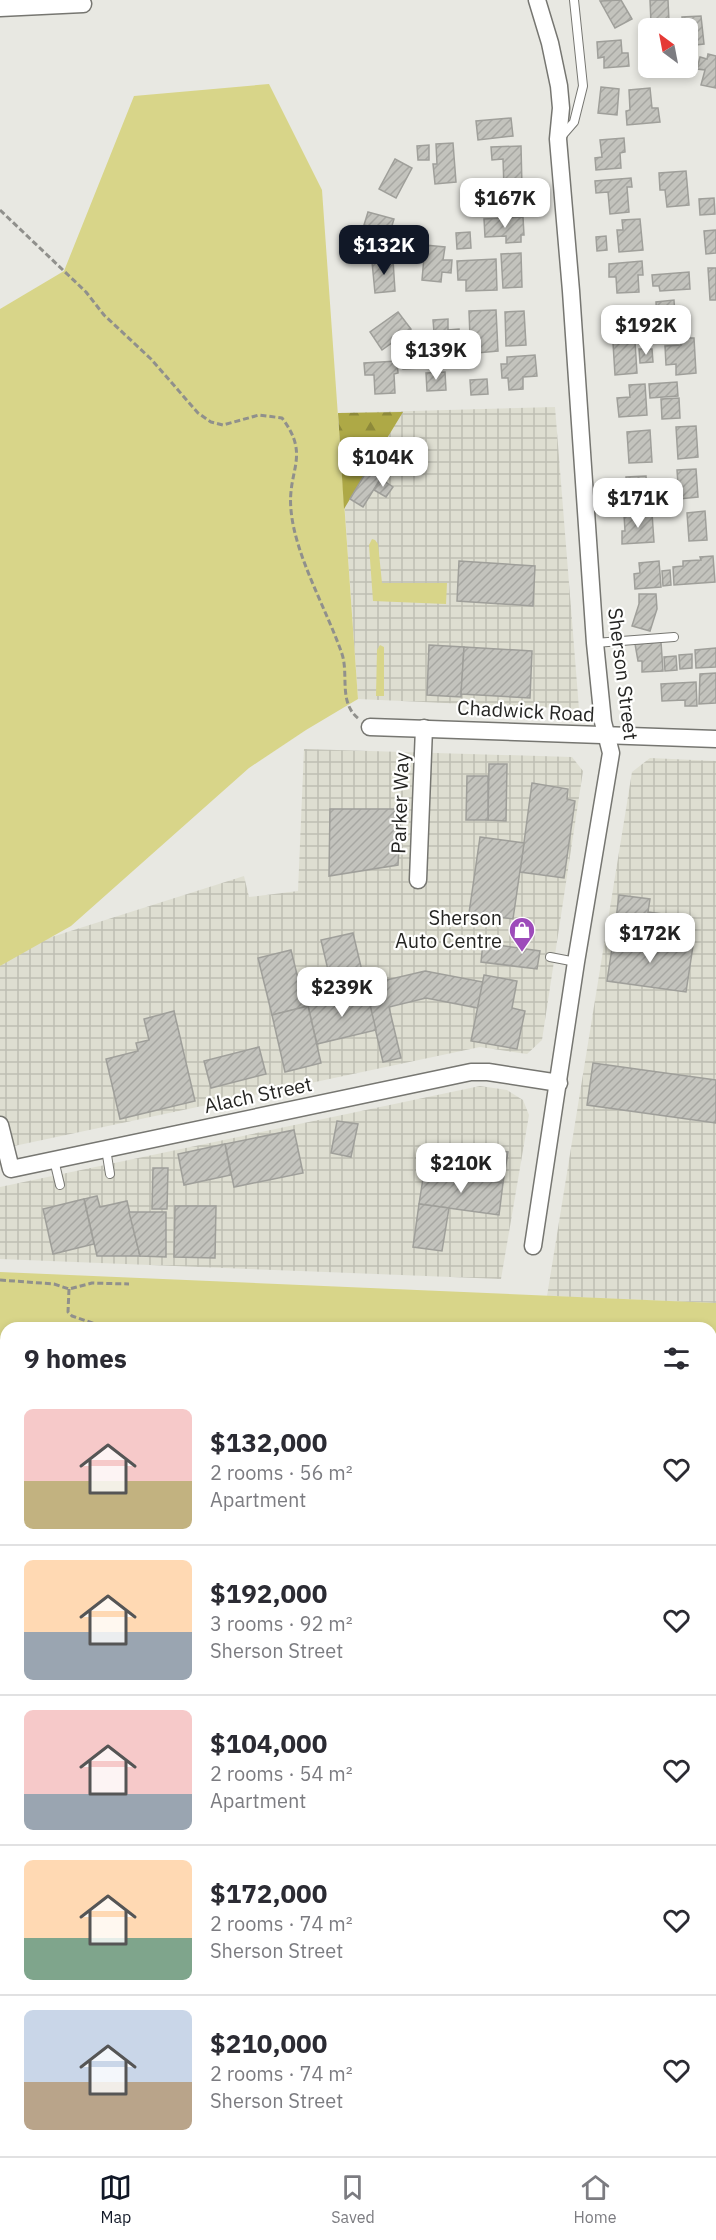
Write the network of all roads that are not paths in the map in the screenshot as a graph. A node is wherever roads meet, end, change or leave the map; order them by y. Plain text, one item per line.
1 (537, 0) edge
2 (574, 0) edge
3 (83, 4) dead end
4 (0, 8) edge
5 (558, 139) junction
6 (675, 637) dead end
7 (595, 643) junction
8 (370, 727) road end
9 (424, 728) junction
10 (607, 736) junction
11 (716, 739) edge
12 (418, 880) dead end
13 (550, 957) dead end
14 (576, 962) junction
15 (559, 1083) junction
16 (0, 1125) edge
17 (106, 1149) junction
18 (54, 1160) junction
19 (110, 1174) dead end
20 (60, 1185) dead end
21 (533, 1246) dead end

1 - 5 street, Sherson Street
2 - 5 lane
3 - 4 street
5 - 7 street, Sherson Street
6 - 7 lane
7 - 10 street, Sherson Street
8 - 9 street, Chadwick Road
9 - 10 street, Chadwick Road
9 - 12 street, Parker Way
10 - 11 street, Chadwick Road
10 - 14 street, Sherson Street
13 - 14 lane
14 - 15 street, Sherson Street
15 - 17 street, Alach Street
15 - 21 street, Sherson Street
16 - 18 street, Alach Street
17 - 18 street, Alach Street
17 - 19 lane
18 - 20 lane

